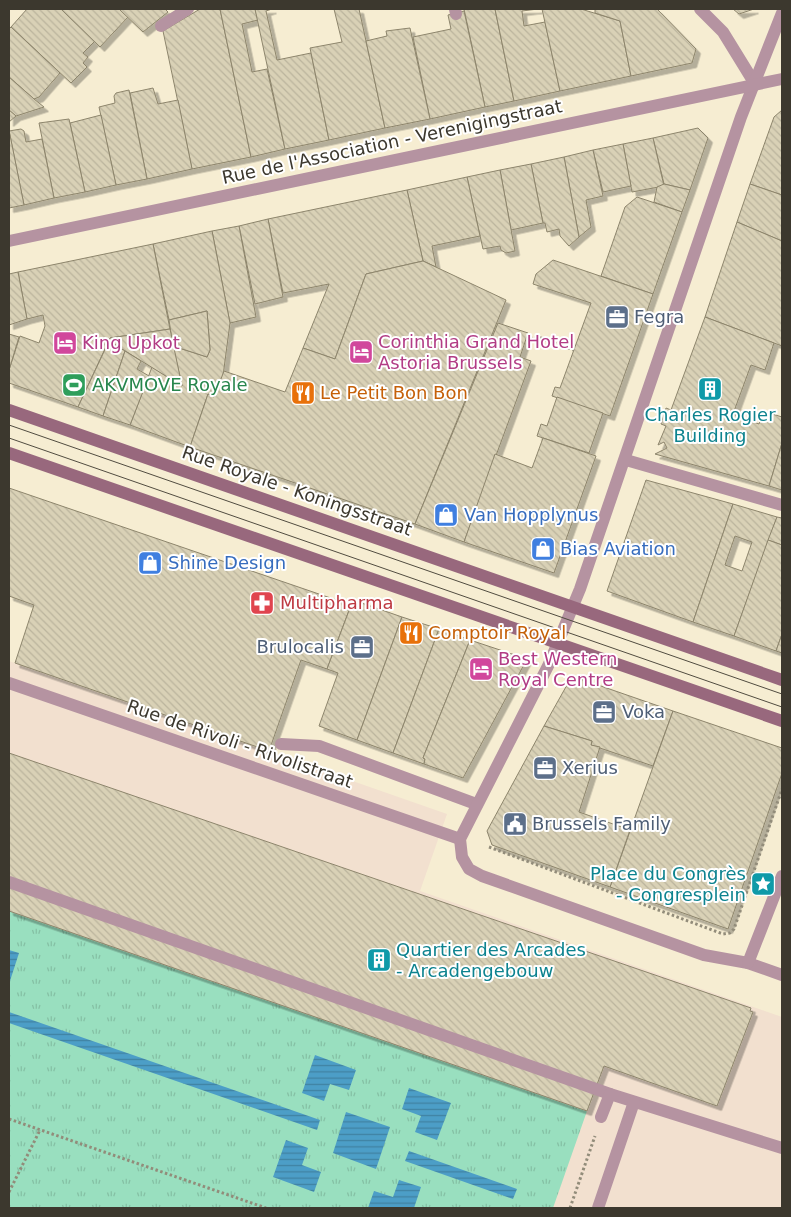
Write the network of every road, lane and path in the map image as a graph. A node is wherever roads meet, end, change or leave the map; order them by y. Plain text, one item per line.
1 (188, 9) edge
2 (700, 9) edge
3 (782, 13) edge
4 (161, 26) dead end
5 (782, 79) edge
6 (754, 84) junction
7 (9, 241) edge
8 (535, 336) dead end
9 (574, 350) dead end
10 (9, 410) edge
11 (9, 453) edge
12 (626, 460) junction
13 (782, 505) edge
14 (573, 606) junction
15 (557, 645) junction
16 (782, 680) edge
17 (9, 682) edge
18 (782, 721) edge
19 (281, 744) dead end
20 (782, 789) edge
21 (476, 804) junction
22 (460, 839) junction
23 (489, 847) dead end
24 (782, 876) edge
25 (9, 882) edge
26 (748, 963) junction
27 (782, 976) edge
28 (610, 1094) junction
29 (634, 1102) junction
30 (601, 1117) joint
31 (9, 1119) edge
32 (40, 1130) junction
33 (782, 1148) edge
34 (9, 1192) edge
35 (266, 1208) edge
36 (570, 1208) edge
37 (598, 1208) edge

1 - 4 street
2 - 6 street
3 - 6 street
5 - 6 street, Rue de l'Association - Verenigingstraat
6 - 7 street, Rue de l'Association - Verenigingstraat
6 - 12 street
8 - 9 path
10 - 14 street, Rue Royale - Koningsstraat
11 - 15 street
12 - 13 street
12 - 14 street
14 - 15 street
14 - 16 street, Rue Royale - Koningsstraat
15 - 18 street
15 - 21 street
17 - 22 street, Rue de Rivoli - Rivolistraat
19 - 21 street
20 - 23 path
21 - 22 street
22 - 26 street
24 - 26 street
25 - 28 street
26 - 27 street
28 - 29 street
28 - 30 street
29 - 33 street
29 - 37 street
30 - 36 path
31 - 32 path
32 - 34 path
32 - 35 path

